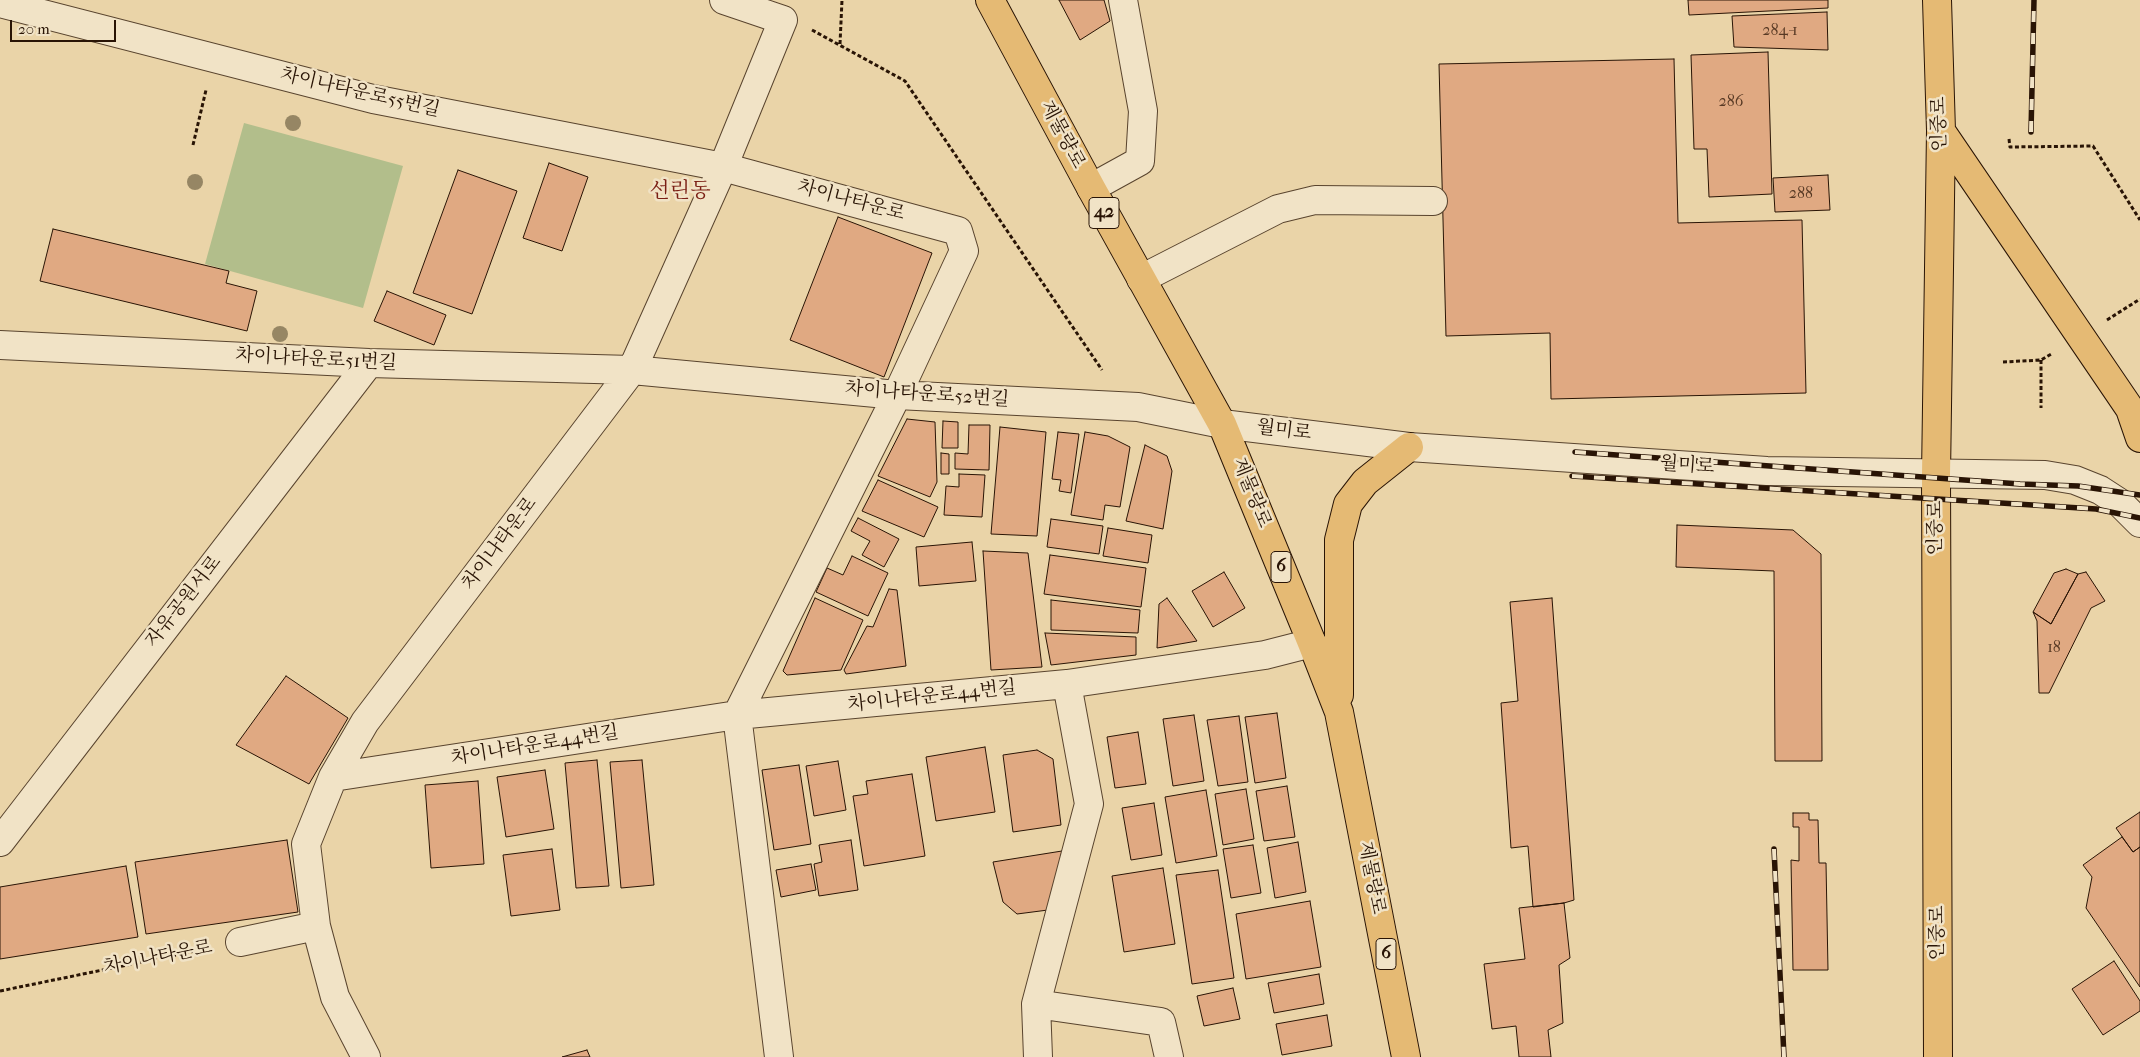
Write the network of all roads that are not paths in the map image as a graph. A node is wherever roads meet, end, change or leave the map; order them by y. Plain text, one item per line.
1 (724, 0) edge
2 (990, 0) edge
3 (1124, 0) edge
4 (1937, 0) edge
5 (0, 3) edge
6 (1941, 131) junction
7 (723, 167) junction
8 (1091, 188) junction
9 (1433, 201) dead end
10 (1141, 280) junction
11 (0, 345) edge
12 (369, 363) junction
13 (632, 370) junction
14 (898, 395) junction
15 (1222, 424) junction
16 (2140, 438) edge
17 (1409, 447) junction
18 (1936, 475) junction
19 (2140, 523) edge
20 (1312, 643) junction
21 (1067, 684) junction
22 (1339, 712) junction
23 (737, 716) junction
24 (333, 777) junction
25 (0, 842) edge
26 (316, 926) junction
27 (240, 942) road end
28 (1036, 1004) junction
29 (366, 1057) edge
30 (779, 1057) edge
31 (1038, 1057) edge
32 (1169, 1057) edge
33 (1406, 1057) edge
34 (1938, 1057) edge

1 - 7 street, 차이나타운로
2 - 8 main road, 제물량로 / 42
3 - 8 street
4 - 6 main road, 인중로
5 - 7 street, 차이나타운로55번길
6 - 16 main road
6 - 18 main road, 인중로
7 - 13 street, 차이나타운로
7 - 14 street, 차이나타운로
8 - 10 main road, 제물량로 / 42
9 - 10 street
10 - 15 main road, 제물량로 / 42
11 - 12 street, 차이나타운로51번길
12 - 13 street, 차이나타운로51번길
12 - 25 street, 자유공원서로
13 - 14 street, 차이나타운로52번길
13 - 24 street, 차이나타운로
14 - 15 street, 차이나타운로52번길
14 - 23 street
15 - 17 street, 월미로
15 - 20 main road, 제물량로 / 6
17 - 18 street, 월미로
17 - 22 main road
18 - 19 street, 월미로
18 - 34 main road, 인중로
20 - 21 street, 차이나타운로44번길
20 - 22 main road, 제물량로 / 6
21 - 23 street, 차이나타운로44번길
21 - 28 street
22 - 33 main road, 제물량로 / 6
23 - 24 street, 차이나타운로44번길
23 - 30 street
24 - 26 street, 차이나타운로
26 - 27 street
26 - 29 street, 차이나타운로
28 - 31 street
28 - 32 street

